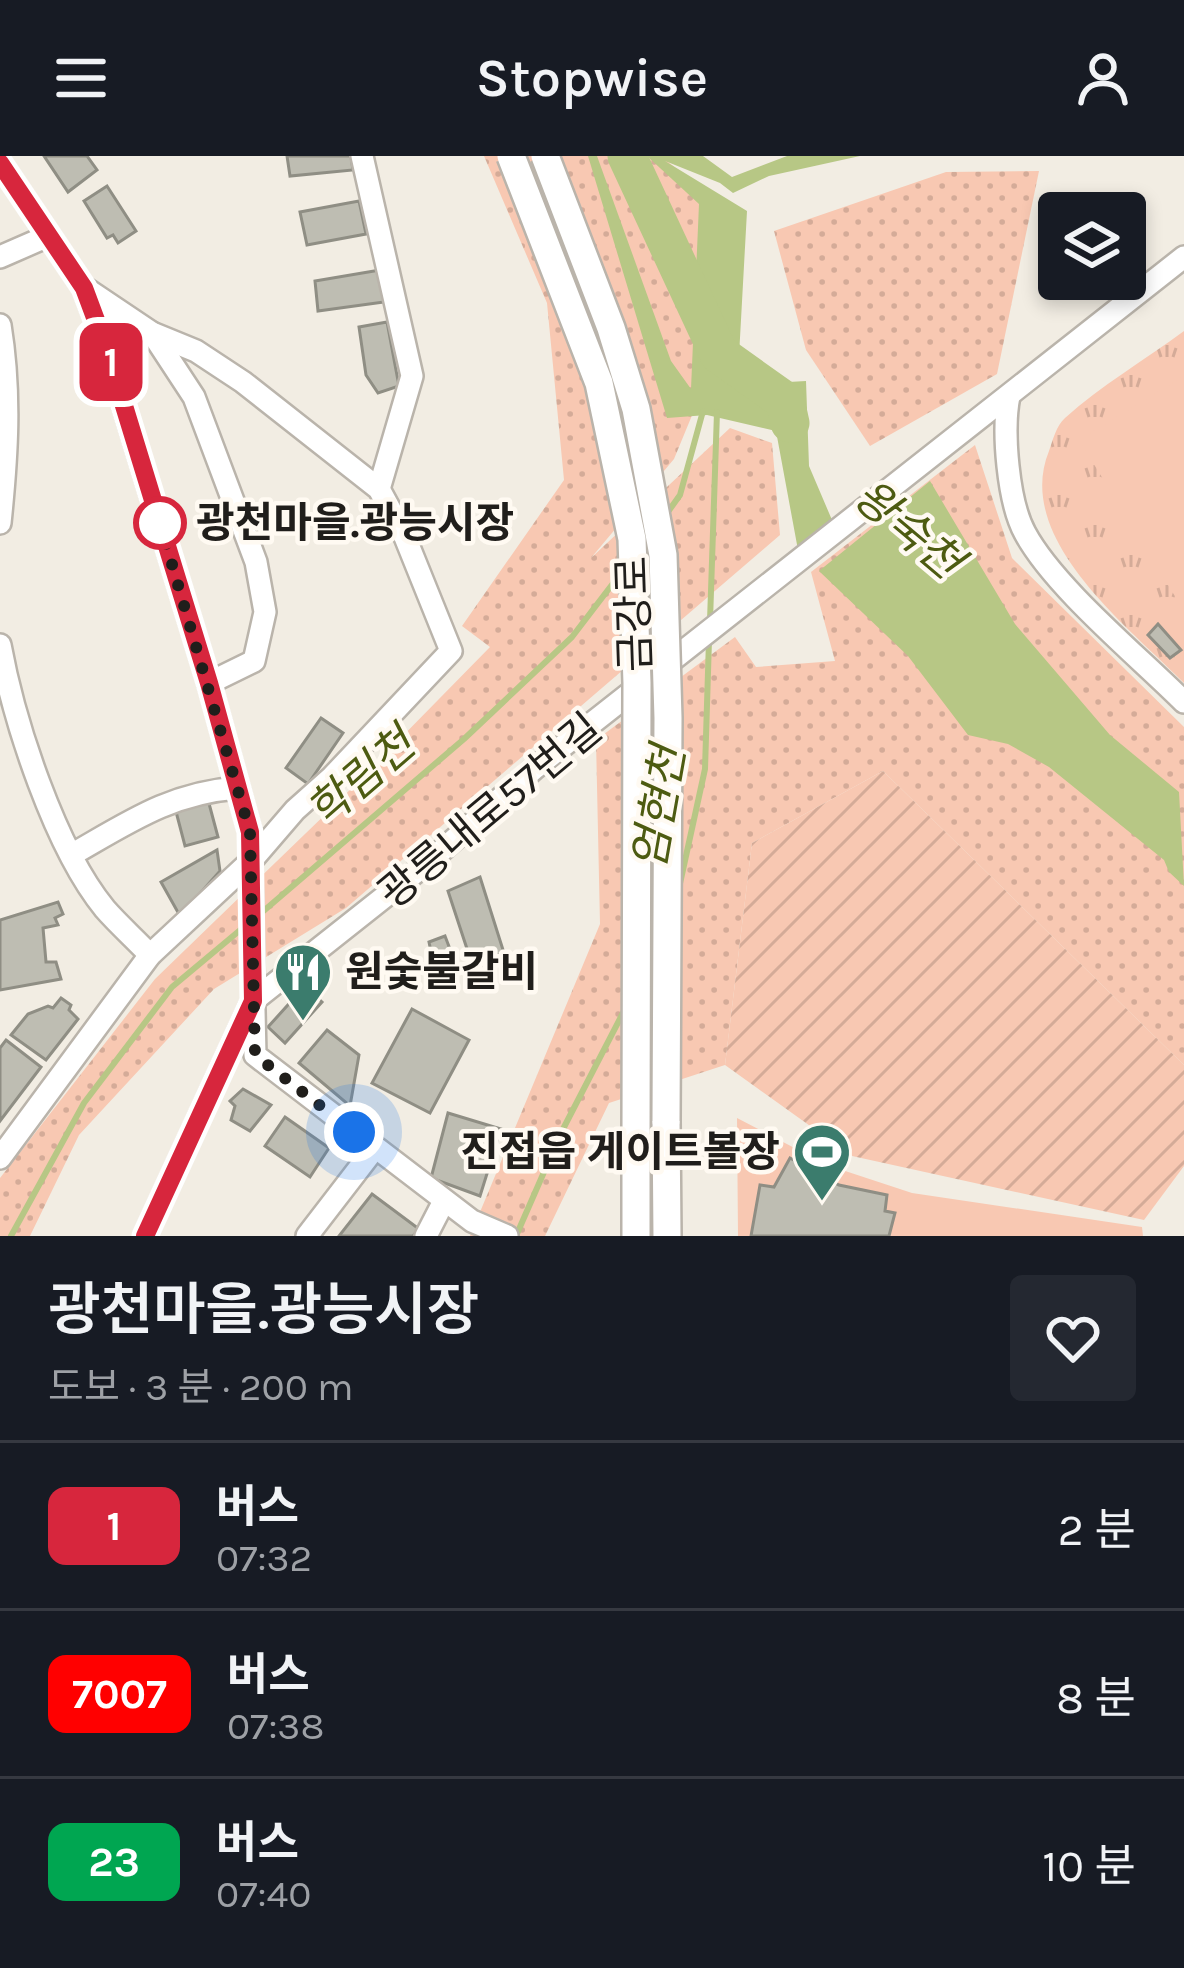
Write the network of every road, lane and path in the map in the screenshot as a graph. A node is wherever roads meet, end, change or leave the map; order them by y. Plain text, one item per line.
1 (362, 156) edge
2 (511, 156) edge
3 (545, 156) edge
4 (0, 163) edge
5 (49, 236) junction
6 (0, 257) edge
7 (1184, 257) edge
8 (84, 288) junction
9 (0, 326) edge
10 (152, 333) junction
11 (1009, 396) junction
12 (379, 489) junction
13 (0, 523) edge
14 (0, 645) edge
15 (209, 683) junction
16 (1184, 701) edge
17 (237, 788) junction
18 (73, 854) junction
19 (252, 860) junction
20 (150, 955) junction
21 (253, 1001) junction
22 (374, 1149) junction
23 (0, 1158) edge
24 (444, 1201) junction
25 (636, 1233) edge
26 (145, 1236) edge
27 (307, 1236) edge
28 (426, 1236) edge
29 (507, 1236) edge
30 (668, 1236) edge

1 - 12 street
2 - 25 main road, 금강로, bridge
3 - 30 main road, 금강로, bridge
4 - 5 street
5 - 6 street
5 - 8 street
7 - 11 street, 광릉내로57번길
8 - 10 street
8 - 15 street
9 - 13 street
10 - 12 street
10 - 15 street
11 - 16 street
11 - 21 street, 광릉내로57번길, bridge
12 - 19 street
14 - 18 street
15 - 17 street
17 - 18 street
17 - 19 street
18 - 20 street
19 - 20 street
19 - 21 street
20 - 23 street
21 - 22 street
21 - 26 street
22 - 24 street
22 - 27 street
24 - 28 street
24 - 29 street

